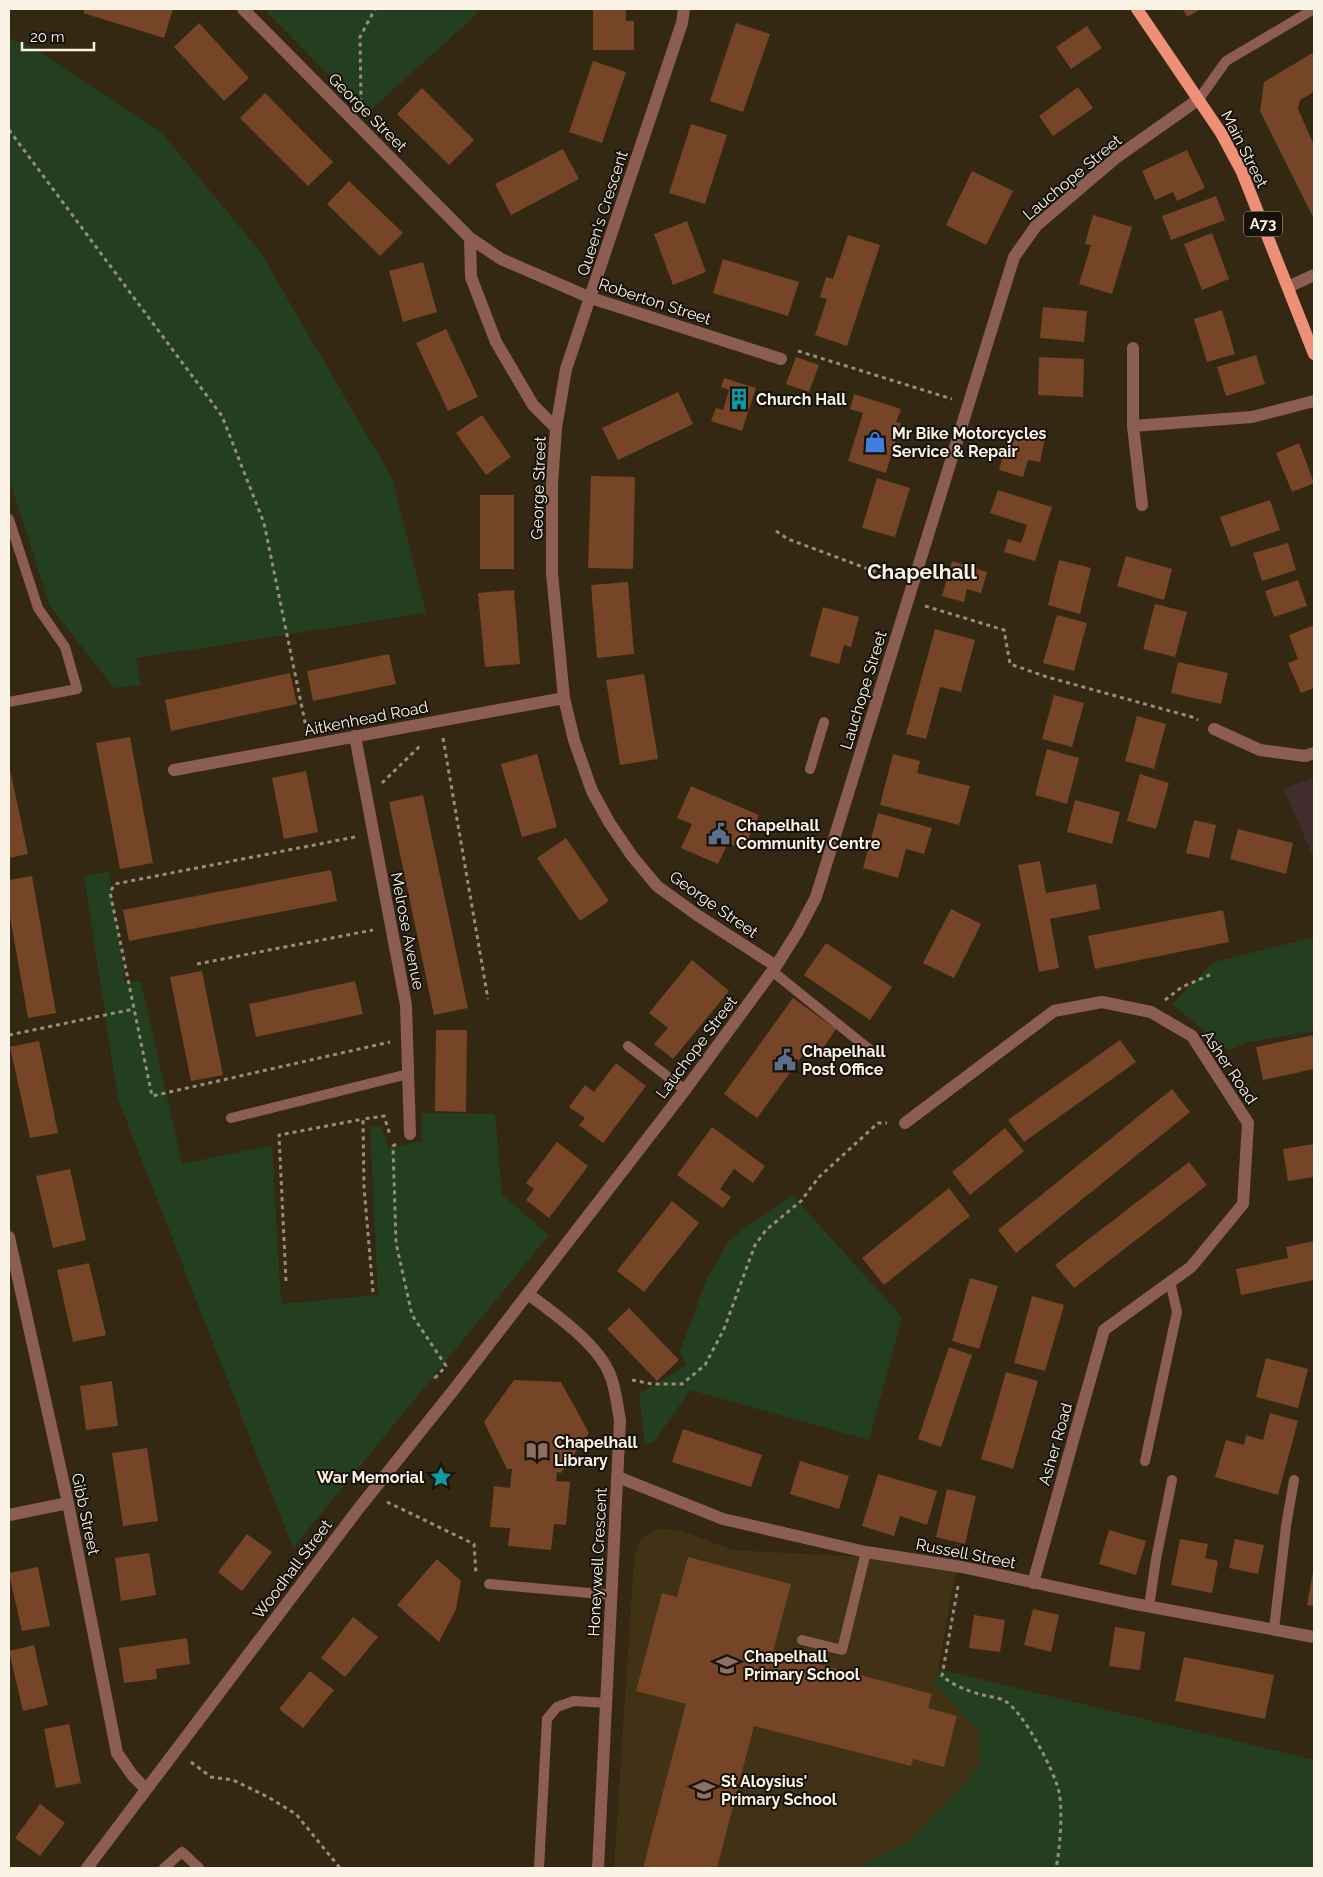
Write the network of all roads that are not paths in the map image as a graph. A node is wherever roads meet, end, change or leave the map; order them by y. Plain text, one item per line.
1 (243, 9) edge
2 (684, 9) edge
3 (1137, 9) edge
4 (1314, 9) edge
5 (1199, 99) junction
6 (470, 238) junction
7 (1314, 275) edge
8 (1288, 287) junction
9 (591, 298) junction
10 (1133, 348) dead end
11 (1314, 354) edge
12 (781, 359) road end
13 (1314, 402) edge
14 (1133, 426) junction
15 (556, 428) junction
16 (1142, 505) dead end
17 (9, 519) edge
18 (564, 698) junction
19 (9, 702) edge
20 (824, 722) dead end
21 (1214, 729) road end
22 (355, 736) junction
23 (1314, 754) edge
24 (174, 770) dead end
25 (810, 770) dead end
26 (774, 969) junction
27 (628, 1046) dead end
28 (875, 1054) dead end
29 (408, 1074) junction
30 (685, 1090) junction
31 (231, 1118) dead end
32 (905, 1124) road end
33 (410, 1134) road end
34 (9, 1237) edge
35 (1170, 1281) junction
36 (528, 1294) junction
37 (1144, 1461) dead end
38 (618, 1476) junction
39 (1172, 1480) dead end
40 (1294, 1480) dead end
41 (68, 1503) junction
42 (9, 1515) edge
43 (866, 1552) junction
44 (1033, 1583) junction
45 (489, 1584) road end
46 (612, 1595) junction
47 (1149, 1607) junction
48 (1274, 1629) junction
49 (1314, 1637) edge
50 (802, 1640) dead end
51 (606, 1703) junction
52 (146, 1789) junction
53 (87, 1868) edge
54 (164, 1868) edge
55 (199, 1868) edge
56 (539, 1868) edge
57 (598, 1868) edge

1 - 6 street, George Street
2 - 9 street, Queen's Crescent
3 - 5 main road, A73
4 - 5 lane
5 - 8 main road, Main Street / A73
5 - 26 street, Lauchope Street
6 - 9 street, Roberton Street
6 - 15 street, George Street
7 - 8 street
8 - 11 main road, Main Street / A73
9 - 12 street, Roberton Street
9 - 15 street, Queen's Crescent
10 - 14 street
13 - 14 street
14 - 16 street
15 - 18 street, George Street
17 - 19 lane
18 - 22 street, Aitkenhead Road
18 - 26 street, George Street
20 - 25 lane
21 - 23 street
22 - 24 street, Aitkenhead Road
22 - 29 street, Melrose Avenue
26 - 28 lane
26 - 30 street, Lauchope Street
27 - 30 lane
29 - 31 lane
29 - 33 street, Melrose Avenue
30 - 36 street, Lauchope Street
32 - 35 street, Asher Road
34 - 41 street, Gibb Street
35 - 37 lane
35 - 44 street, Asher Road
36 - 38 street, Honeywell Crescent
36 - 52 street, Woodhall Street
38 - 43 street, Russell Street
38 - 46 street, Honeywell Crescent
39 - 47 lane
40 - 48 lane
41 - 42 street
41 - 52 street, Gibb Street
43 - 44 street, Russell Street
43 - 50 lane
44 - 47 street, Russell Street
45 - 46 lane
46 - 51 street, Honeywell Crescent
47 - 48 street, Russell Street
48 - 49 street, Russell Street
51 - 56 lane
51 - 57 street, Honeywell Crescent
52 - 53 street, Woodhall Street
54 - 55 lane

